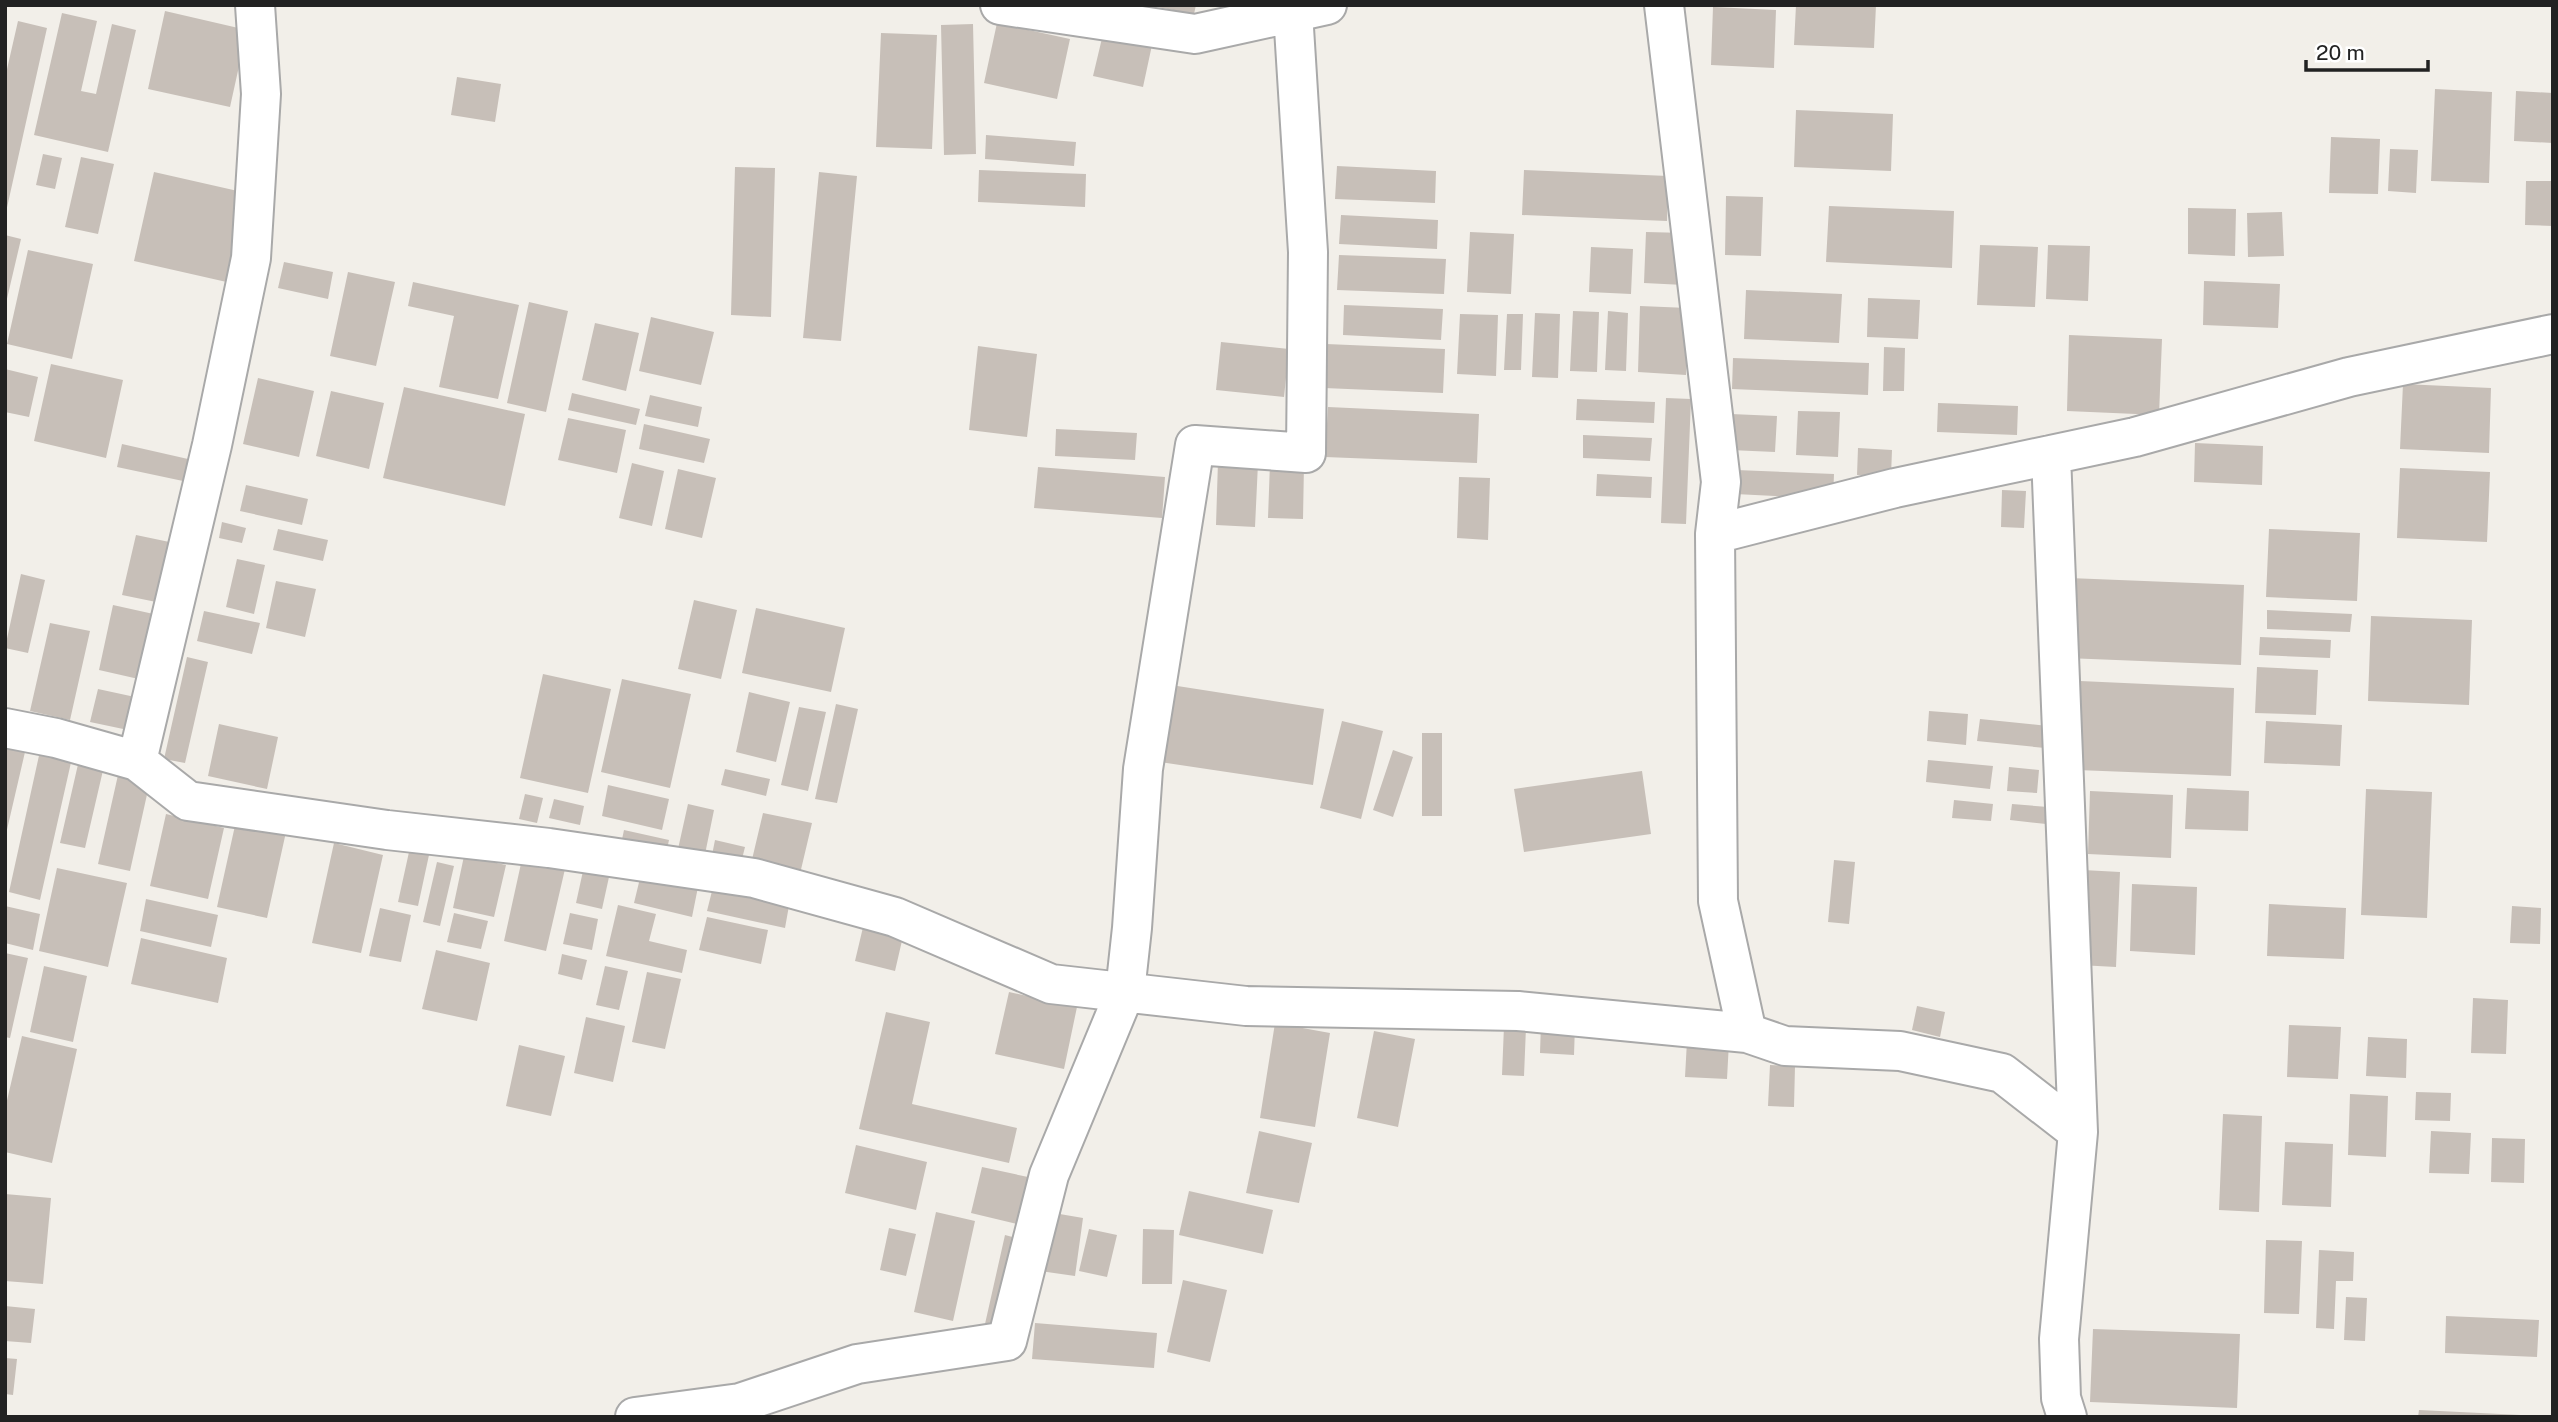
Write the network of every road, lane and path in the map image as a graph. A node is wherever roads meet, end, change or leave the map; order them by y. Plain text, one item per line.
1 (255, 5) edge
2 (1000, 5) edge
3 (1664, 5) edge
4 (1310, 9) edge
5 (2553, 334) edge
6 (2051, 455) junction
7 (1715, 534) junction
8 (5, 728) edge
9 (137, 761) junction
10 (1125, 992) junction
11 (1747, 1034) junction
12 (2078, 1132) junction
13 (635, 1417) edge
14 (2067, 1417) edge

1 - 9 street
2 - 4 street
3 - 7 street
4 - 10 street
5 - 6 street
6 - 7 street
6 - 12 street
7 - 11 street
8 - 9 street
9 - 10 street
10 - 11 street
10 - 13 street
11 - 12 street
12 - 14 street

